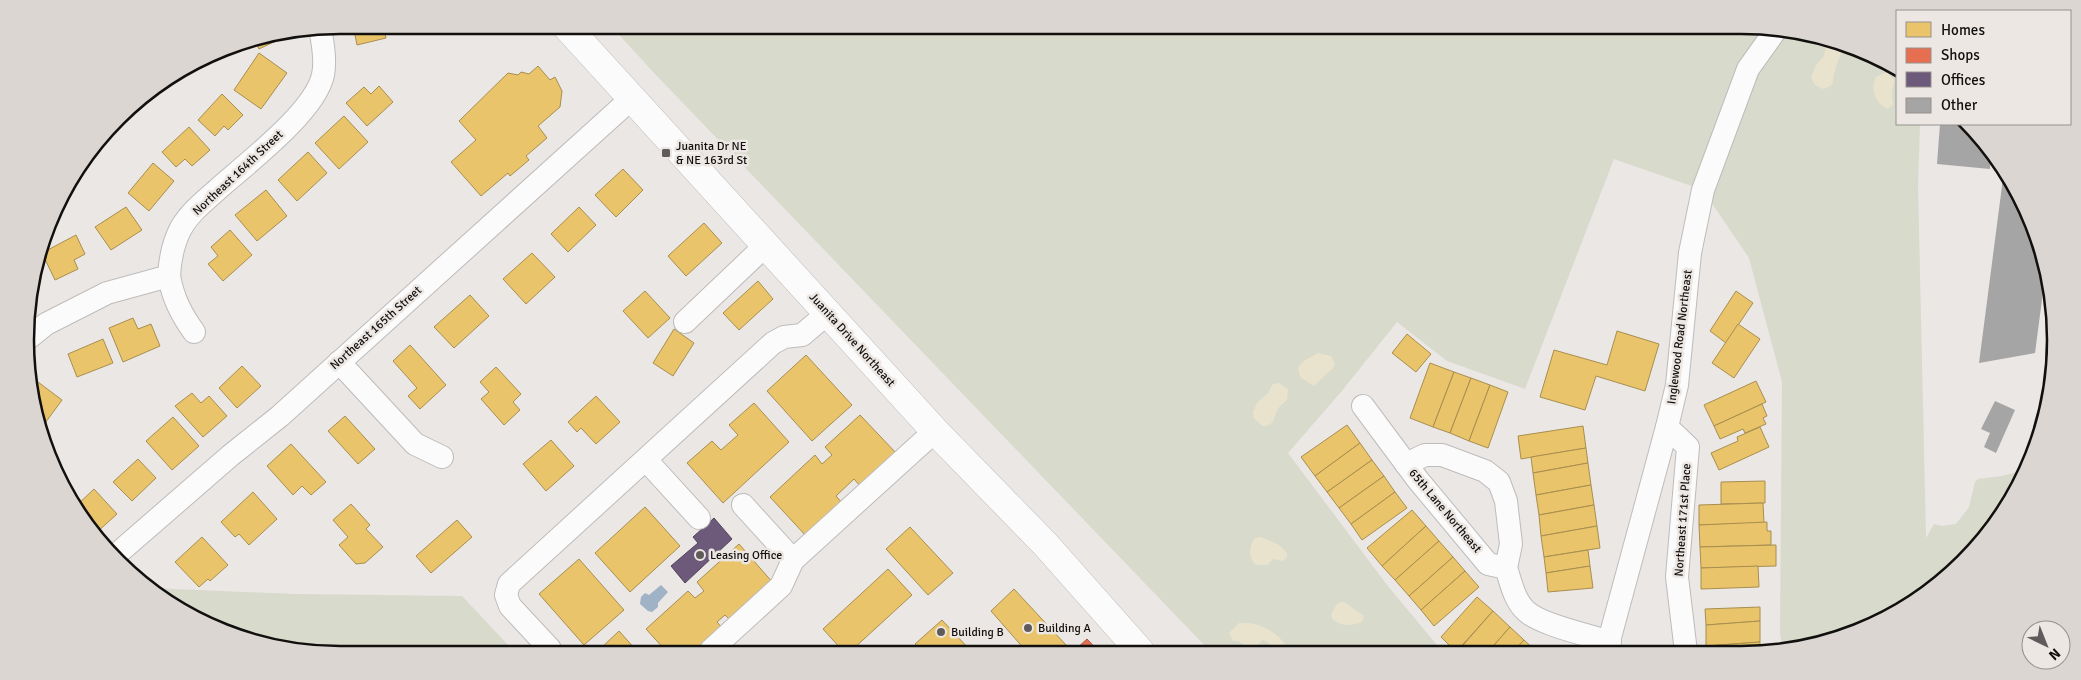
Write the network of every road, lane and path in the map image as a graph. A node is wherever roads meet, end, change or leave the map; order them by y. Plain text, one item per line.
1 (573, 34) edge
2 (1772, 35) edge
3 (322, 37) edge
4 (632, 98) junction
5 (766, 245) junction
6 (169, 276) junction
7 (828, 313) junction
8 (685, 322) dead end
9 (194, 332) dead end
10 (34, 334) edge
11 (339, 362) junction
12 (1363, 406) dead end
13 (1667, 427) junction
14 (935, 431) junction
15 (442, 456) dead end
16 (646, 460) junction
17 (1406, 464) junction
18 (743, 505) dead end
19 (699, 518) dead end
20 (119, 552) edge
21 (793, 560) junction
22 (1506, 568) junction
23 (546, 646) edge
24 (715, 646) edge
25 (1136, 646) edge
26 (1606, 646) edge
27 (1608, 646) edge
28 (1685, 646) edge

1 - 4 main road, Juanita Drive Northeast
2 - 13 street, Inglewood Road Northeast
3 - 6 street, Northeast 164th Street
4 - 5 main road, Juanita Drive Northeast
4 - 11 street, Northeast 165th Street
5 - 7 main road, Juanita Drive Northeast
5 - 8 street
6 - 9 street
6 - 10 street
7 - 14 main road, Juanita Drive Northeast
7 - 16 street
11 - 15 street
11 - 20 street, Northeast 165th Street
12 - 17 street, 65th Lane Northeast
13 - 27 street, Inglewood Road Northeast
13 - 28 street, Northeast 171st Place
14 - 21 street
14 - 25 main road, Juanita Drive Northeast
16 - 19 street
16 - 23 street
17 - 22 street, 65th Lane Northeast
17 - 22 street
18 - 21 street
21 - 24 street
22 - 26 street

